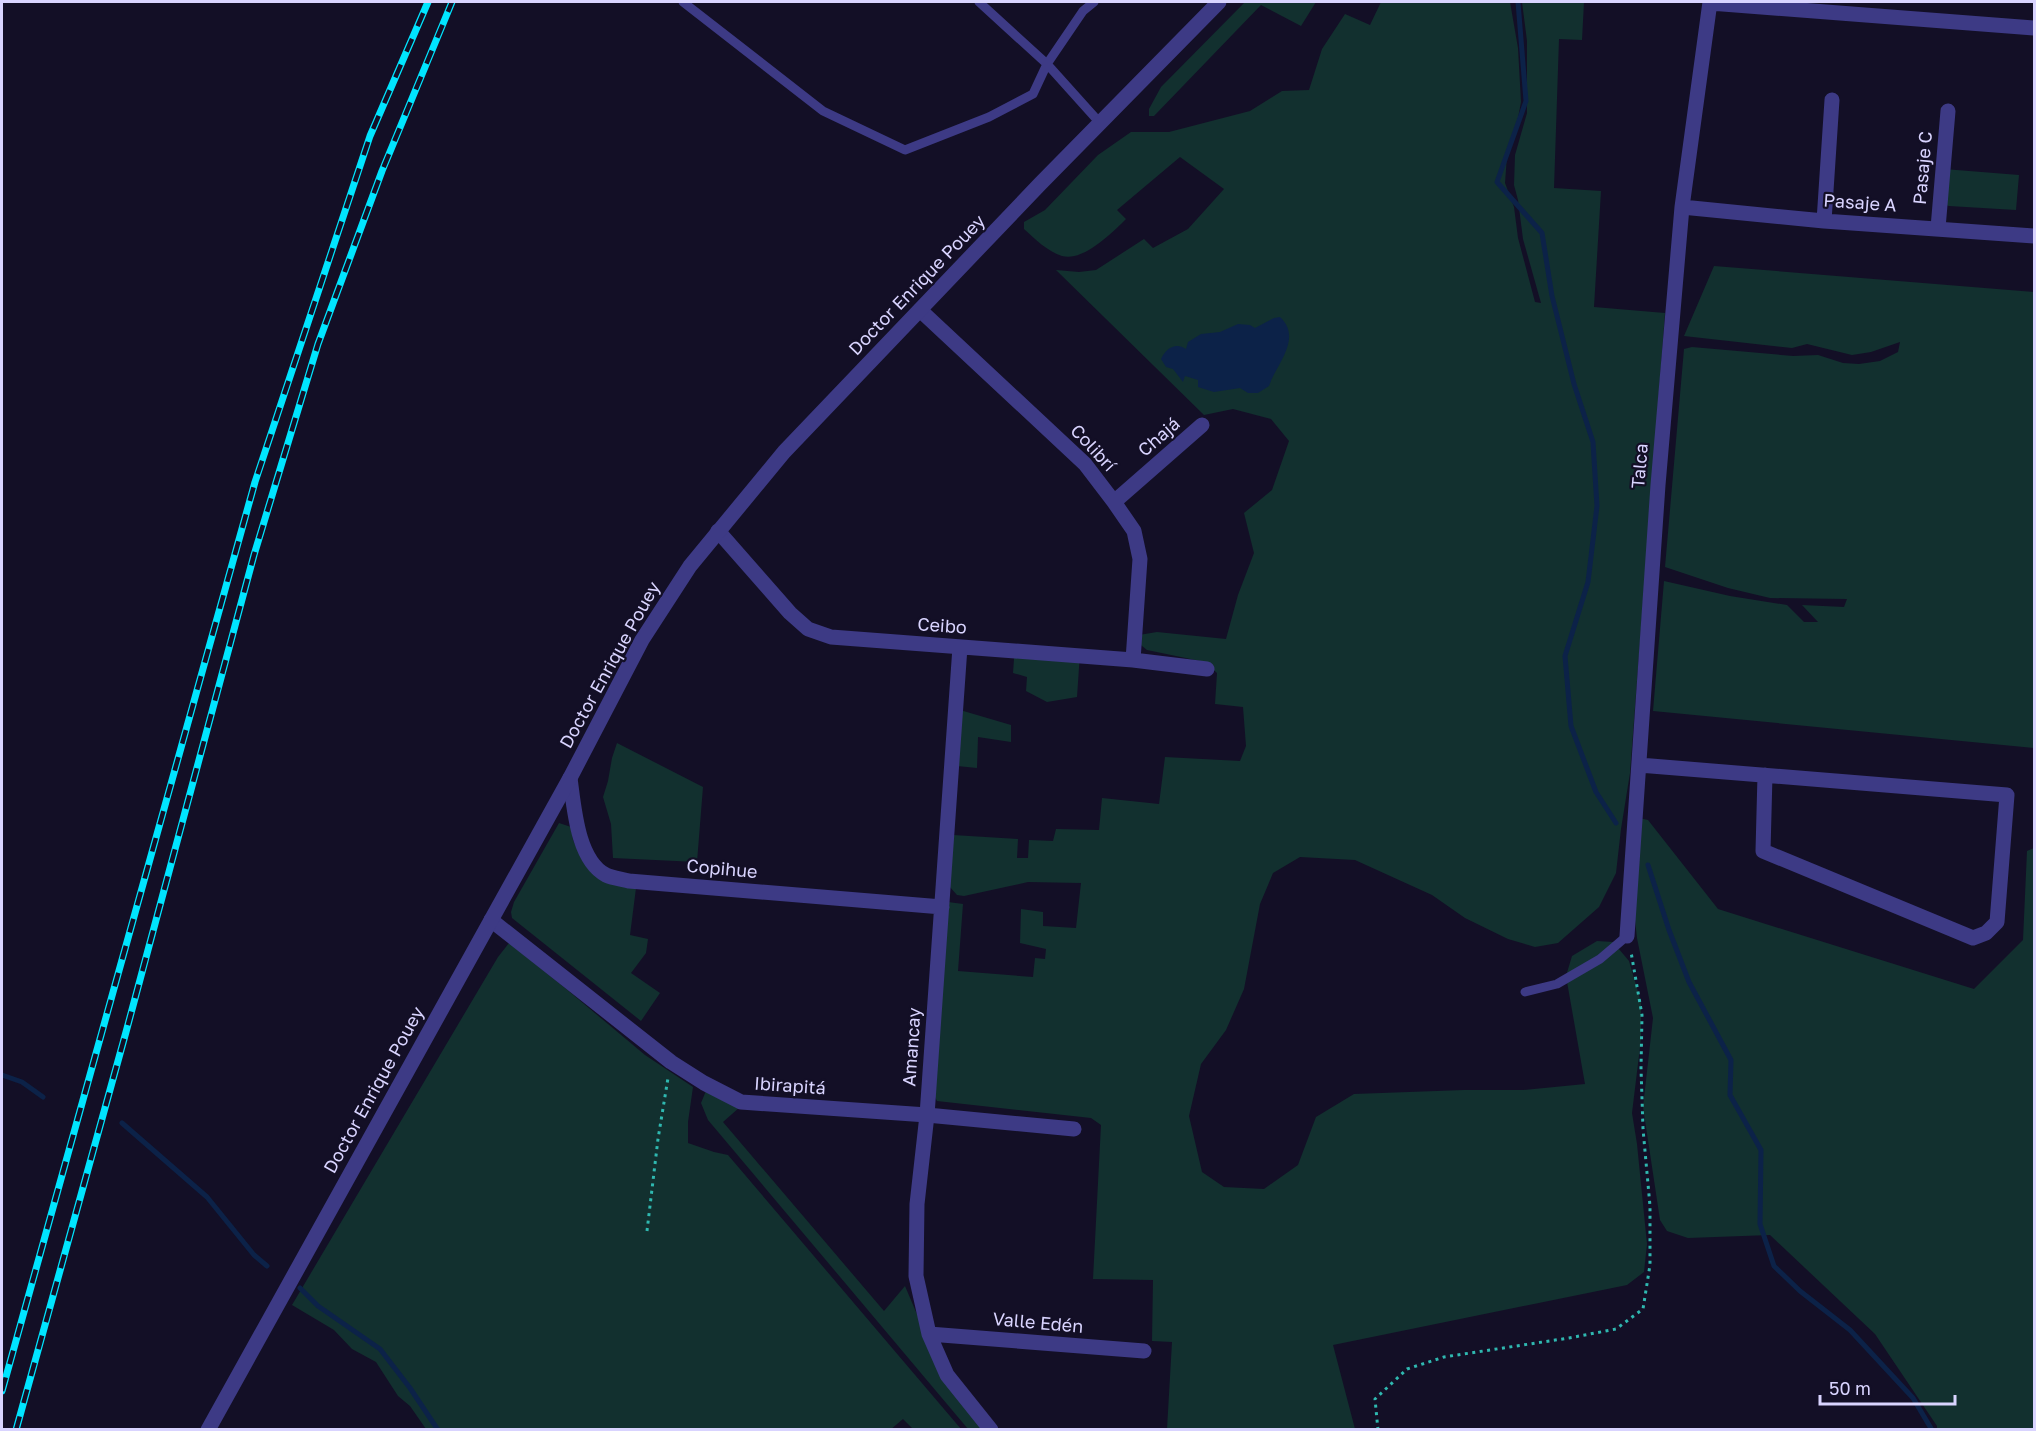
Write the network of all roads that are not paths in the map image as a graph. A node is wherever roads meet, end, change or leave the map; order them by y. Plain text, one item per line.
1 (683, 2) edge
2 (979, 2) edge
3 (1094, 2) edge
4 (1216, 2) edge
5 (1710, 2) edge
6 (2034, 28) edge
7 (1047, 64) junction
8 (1832, 100) dead end
9 (1948, 111) dead end
10 (1100, 123) junction
11 (1682, 207) junction
12 (1824, 221) junction
13 (1938, 228) junction
14 (2034, 236) edge
15 (920, 310) junction
16 (1202, 425) dead end
17 (1114, 502) junction
18 (718, 531) junction
19 (960, 647) junction
20 (1133, 660) junction
21 (1207, 669) dead end
22 (1639, 765) junction
23 (1765, 775) junction
24 (570, 778) junction
25 (942, 907) junction
26 (491, 920) junction
27 (1627, 936) joint
28 (1525, 992) dead end
29 (927, 1116) junction
30 (1074, 1129) dead end
31 (929, 1334) junction
32 (1144, 1351) dead end
33 (208, 1430) edge
34 (991, 1430) edge

1 - 7 lane
2 - 7 lane
3 - 7 lane
4 - 10 street, Doctor Enrique Pouey
5 - 6 street
5 - 11 street, Talca
7 - 10 lane
8 - 12 street
9 - 13 street, Pasaje C
10 - 15 street, Doctor Enrique Pouey
11 - 12 street, Pasaje A
11 - 22 street, Talca
12 - 13 street, Pasaje A
13 - 14 street, Pasaje A
15 - 17 street, Colibrí
15 - 18 street, Doctor Enrique Pouey
16 - 17 street, Chajá
17 - 20 street, Colibrí
18 - 19 street, Ceibo
18 - 24 street, Doctor Enrique Pouey
19 - 20 street, Ceibo
19 - 25 street, Amancay
20 - 21 street, Ceibo
22 - 23 street
22 - 27 street, Talca
23 - 23 street
24 - 25 street, Copihue
24 - 26 street, Doctor Enrique Pouey
25 - 29 street, Amancay
26 - 29 street, Ibirapitá
26 - 33 street, Doctor Enrique Pouey
27 - 28 lane
29 - 30 street, Ibirapitá
29 - 31 street, Amancay
31 - 32 street, Valle Edén
31 - 34 street, Amancay

